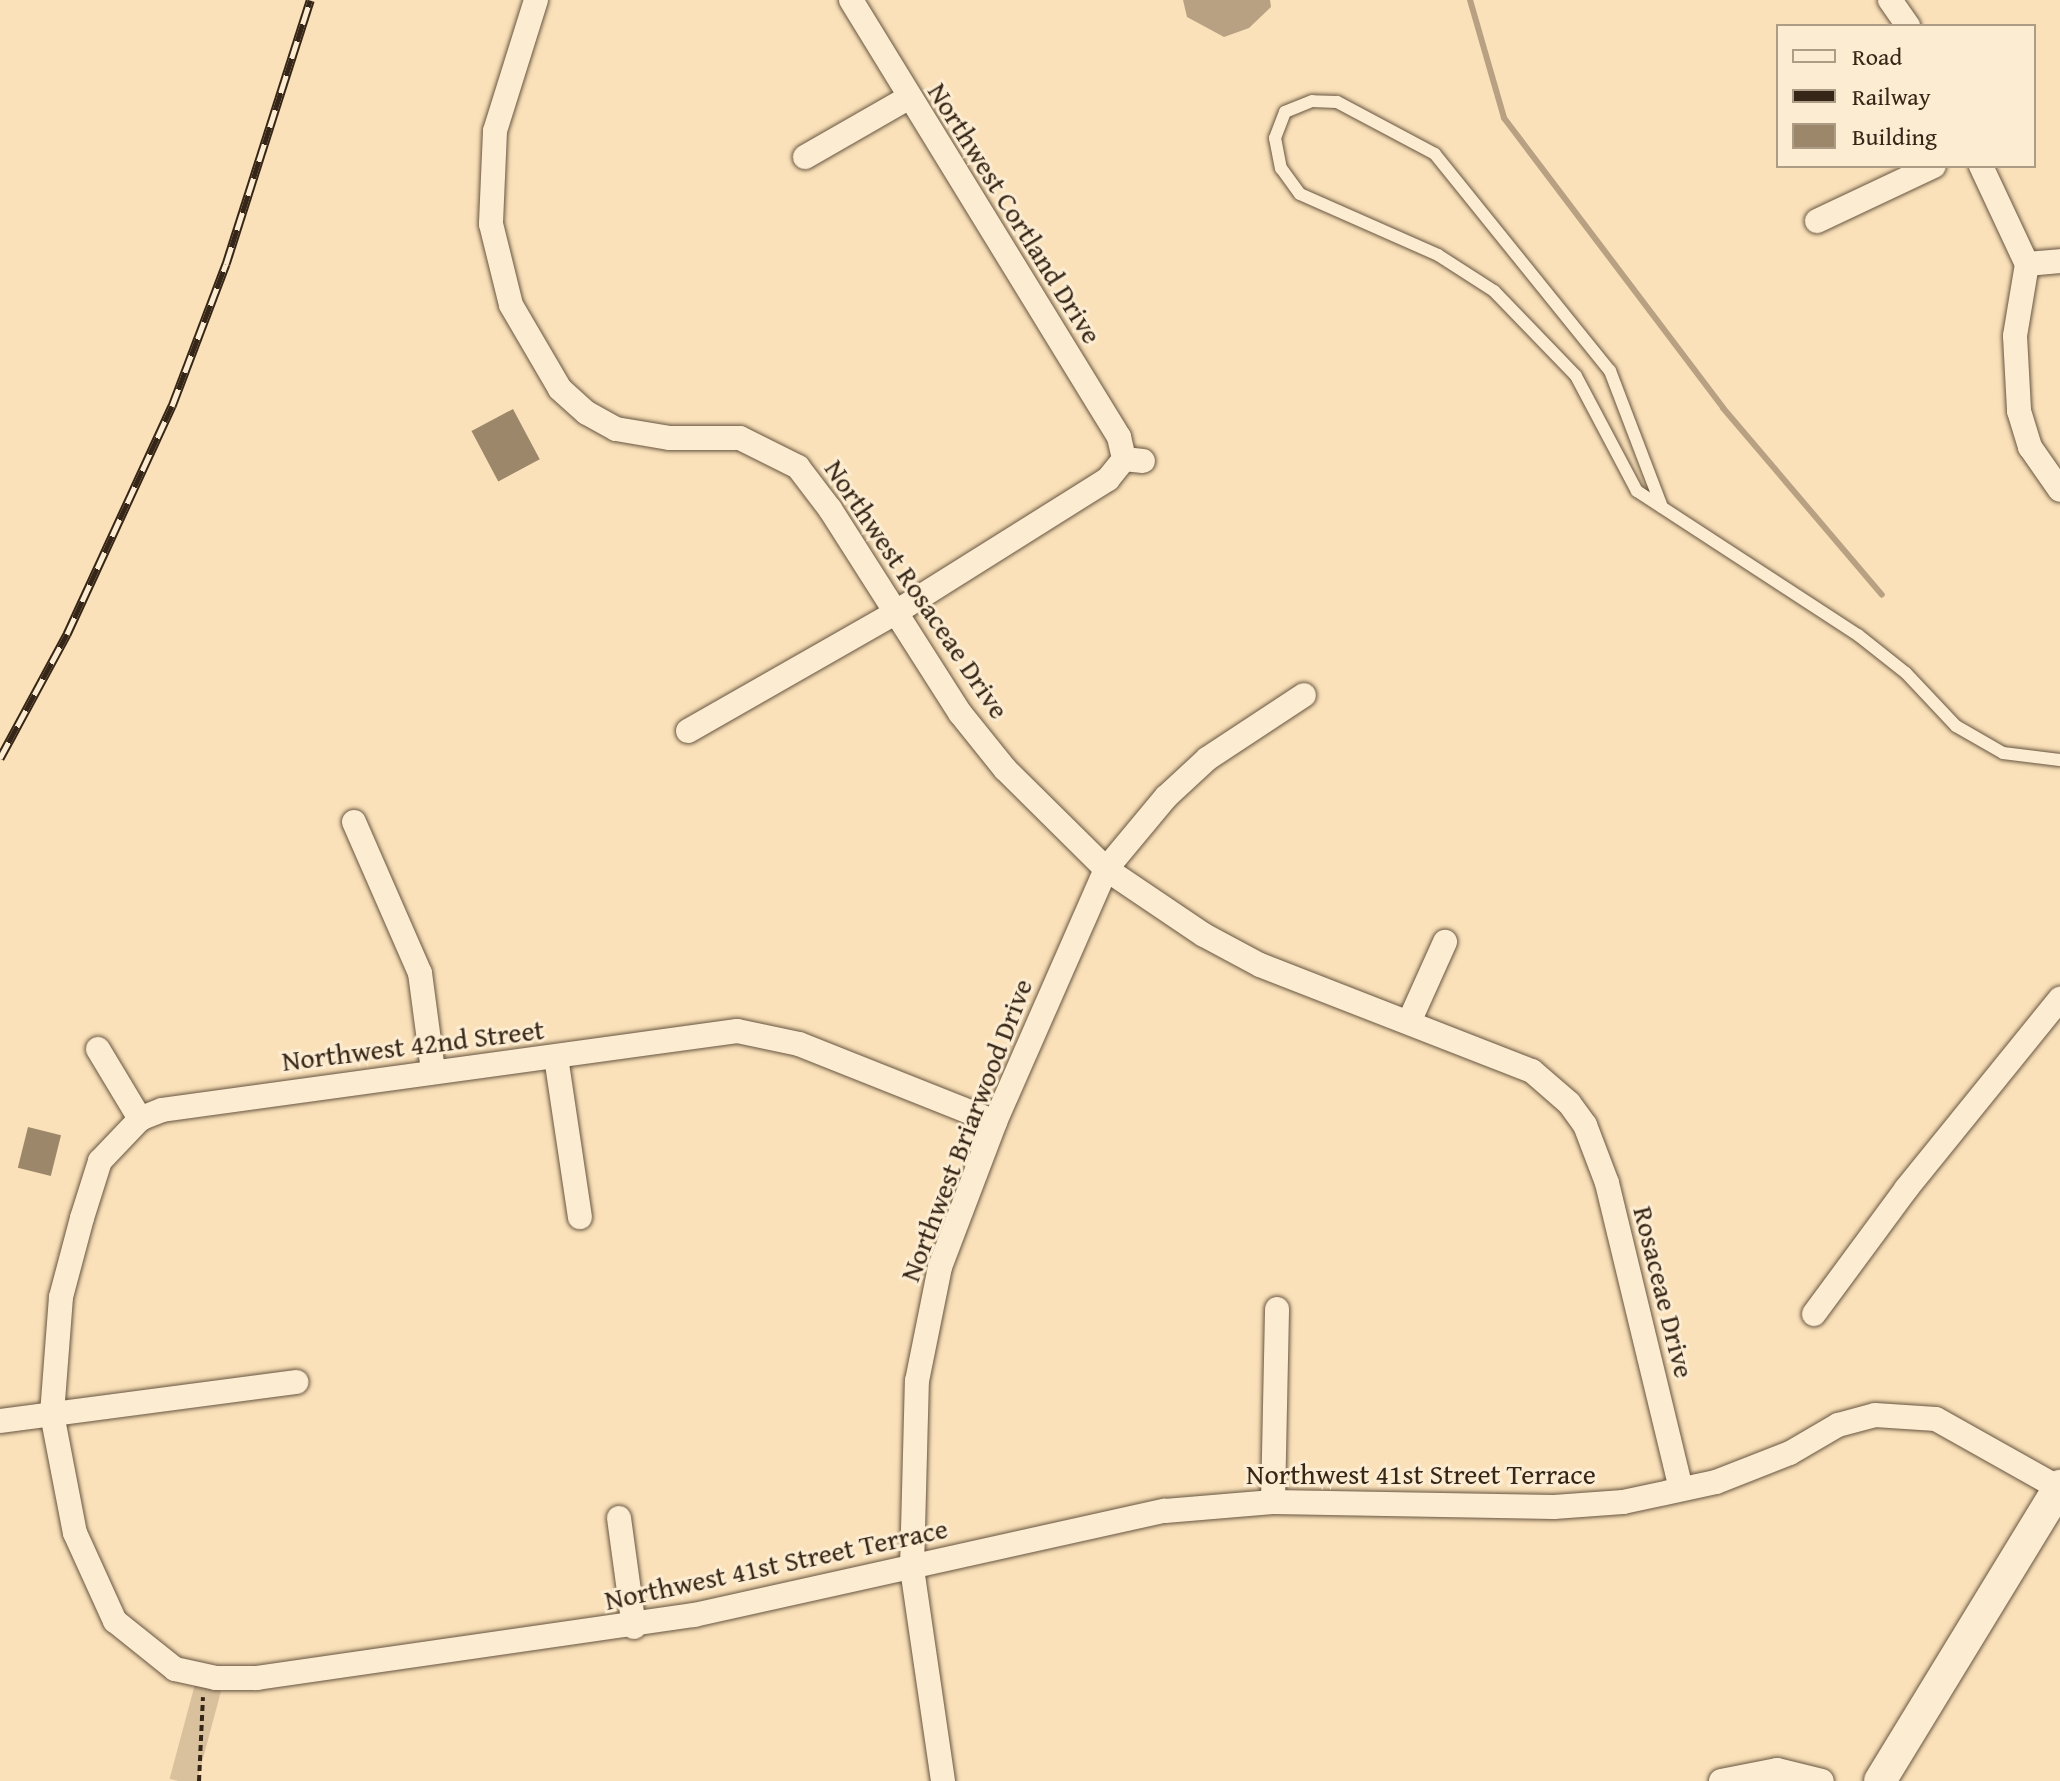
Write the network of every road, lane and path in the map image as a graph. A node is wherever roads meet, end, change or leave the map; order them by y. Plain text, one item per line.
1 (536, 0) edge
2 (851, 0) edge
3 (1890, 0) edge
4 (1907, 24) edge
5 (908, 98) junction
6 (805, 157) dead end
7 (1930, 168) edge
8 (1982, 168) edge
9 (1817, 221) dead end
10 (2060, 261) edge
11 (2027, 264) junction
12 (2060, 490) edge
13 (1662, 507) junction
14 (893, 614) junction
15 (1304, 695) dead end
16 (688, 731) dead end
17 (2060, 760) edge
18 (354, 822) dead end
19 (1106, 869) junction
20 (1445, 942) dead end
21 (2060, 999) edge
22 (1409, 1022) junction
23 (98, 1049) dead end
24 (556, 1057) junction
25 (433, 1071) junction
26 (1577, 1115) joint
27 (140, 1119) junction
28 (995, 1122) junction
29 (580, 1217) dead end
30 (1277, 1309) dead end
31 (1814, 1314) dead end
32 (296, 1382) dead end
33 (52, 1414) junction
34 (0, 1421) edge
35 (2059, 1487) edge
36 (1681, 1488) junction
37 (1273, 1502) junction
38 (619, 1518) dead end
39 (912, 1568) junction
40 (634, 1627) junction
41 (203, 1686) dead end
42 (199, 1781) edge
43 (943, 1781) edge
44 (1721, 1781) edge
45 (1822, 1781) edge
46 (1880, 1781) edge

1 - 14 street, Northwest Rosaceae Drive
2 - 5 street, Northwest Cortland Drive
3 - 4 street
5 - 6 street
5 - 14 street, Northwest Cortland Drive
7 - 9 street
8 - 11 street
10 - 11 street
11 - 12 street
13 - 13 lane
13 - 17 lane
14 - 16 street, Northwest Cortland Drive
14 - 19 street, Northwest Rosaceae Drive
15 - 19 street, Northwest Briarwood Drive
18 - 25 street
19 - 22 street, Northwest Rosaceae Drive
19 - 28 street, Northwest Briarwood Drive
20 - 22 street
21 - 31 street
22 - 26 street, Northwest Rosaceae Drive
23 - 27 street
24 - 25 street, Northwest 42nd Street
24 - 28 street, Northwest 42nd Street
24 - 29 street
25 - 27 street, Northwest 42nd Street
26 - 36 street, Rosaceae Drive
27 - 33 street, Northwest 42nd Street
28 - 39 street, Northwest Briarwood Drive
30 - 37 street
32 - 33 street
33 - 34 street
33 - 40 street, Northwest 41st Street Terrace
35 - 36 street, Northwest 41st Street Terrace
35 - 46 street
36 - 37 street, Northwest 41st Street Terrace
37 - 39 street, Northwest 41st Street Terrace
38 - 40 street
39 - 40 street, Northwest 41st Street Terrace
39 - 43 street, Northwest Briarwood Drive
41 - 42 path
44 - 45 street

